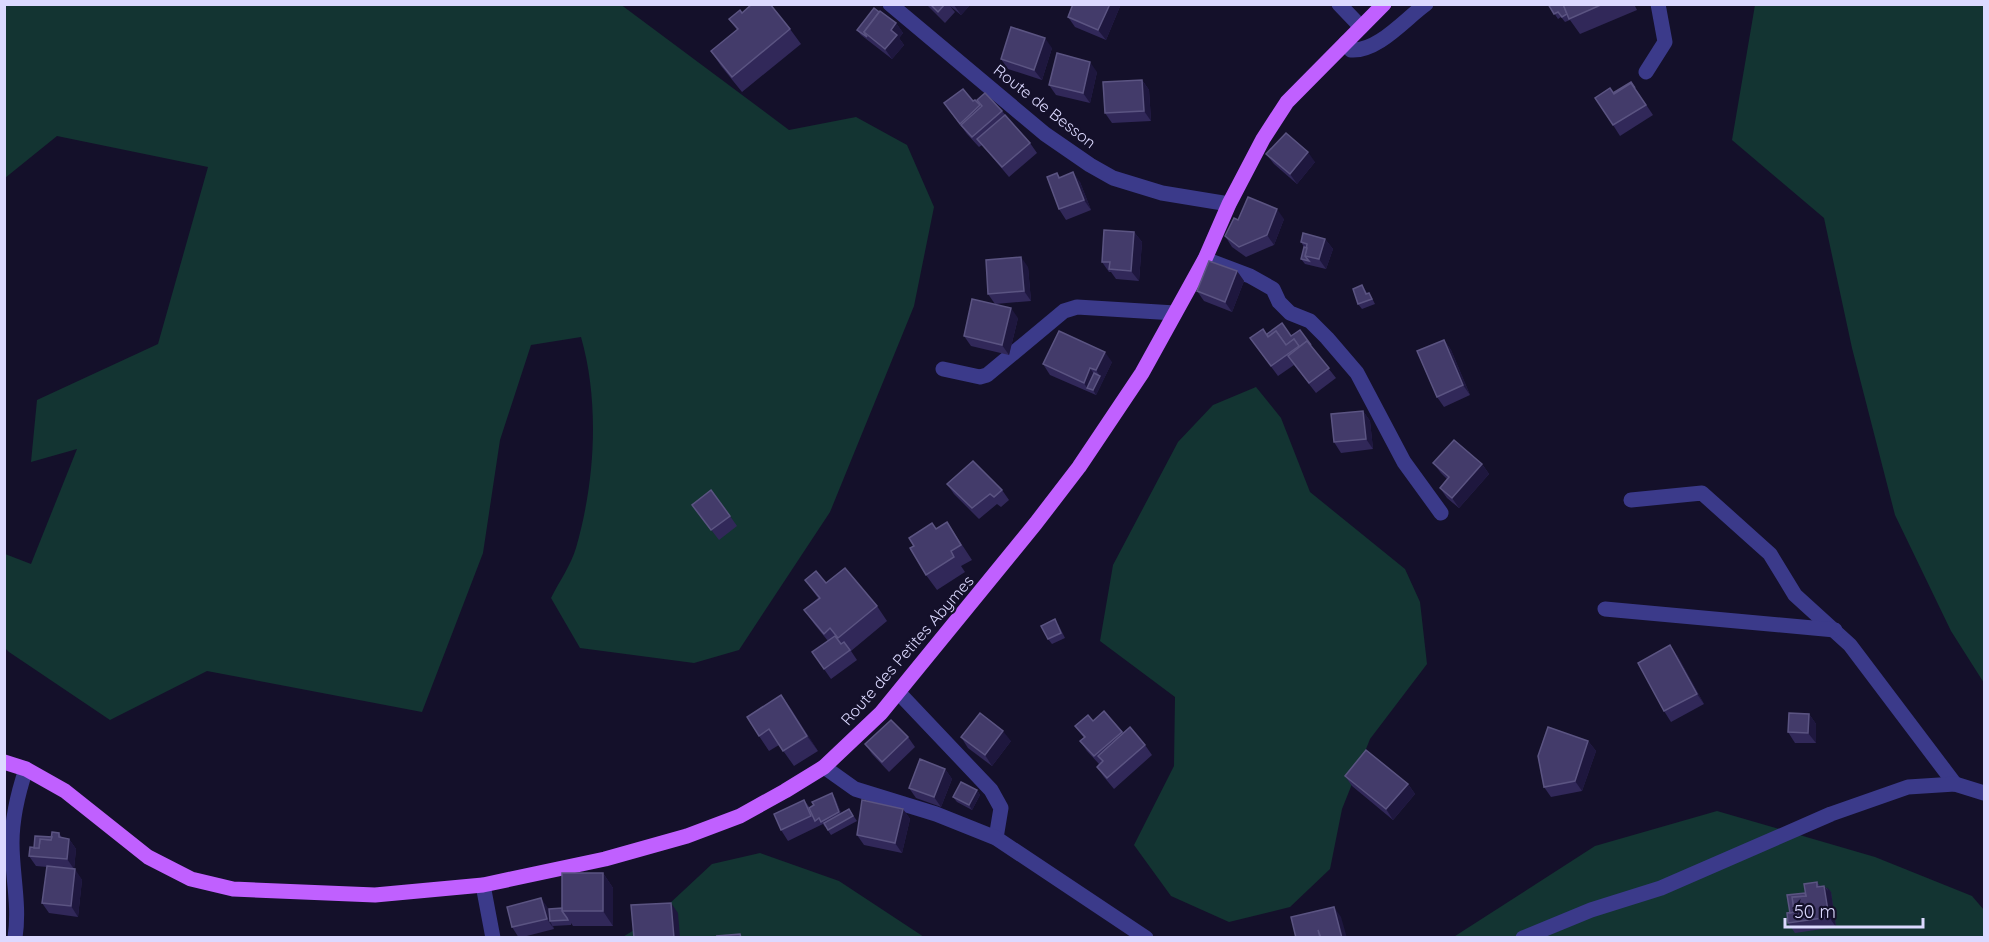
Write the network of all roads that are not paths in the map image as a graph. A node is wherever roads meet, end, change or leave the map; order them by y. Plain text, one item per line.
1 (890, 4) edge
2 (1339, 4) edge
3 (1384, 4) edge
4 (1425, 4) edge
5 (1658, 4) edge
6 (1361, 27) junction
7 (1346, 42) junction
8 (1646, 72) dead end
9 (1229, 204) junction
10 (1205, 259) junction
11 (1175, 313) junction
12 (943, 369) dead end
13 (1631, 500) dead end
14 (1440, 513) dead end
15 (1605, 609) dead end
16 (1834, 630) junction
17 (899, 693) junction
18 (4, 762) edge
19 (824, 767) junction
20 (26, 769) junction
21 (1955, 784) junction
22 (1984, 793) edge
23 (996, 838) junction
24 (483, 885) junction
25 (15, 938) edge
26 (493, 938) edge
27 (1146, 938) edge
28 (1523, 938) edge

1 - 9 street, Route de Besson
2 - 6 street
3 - 6 main road
4 - 7 street
5 - 8 street
6 - 7 main road
7 - 9 main road
9 - 10 main road, Route des Petites Abymes
10 - 11 main road, Route des Petites Abymes
10 - 14 street
11 - 12 street
11 - 17 main road, Route des Petites Abymes
13 - 16 street
15 - 16 street
16 - 21 street
17 - 19 main road, Route des Petites Abymes
17 - 23 street
18 - 20 main road, Route des Petites Abymes
19 - 23 street
19 - 24 main road, Route des Petites Abymes
20 - 24 main road, Route des Petites Abymes
20 - 25 street
21 - 22 street
21 - 28 street
23 - 27 street
24 - 26 street

